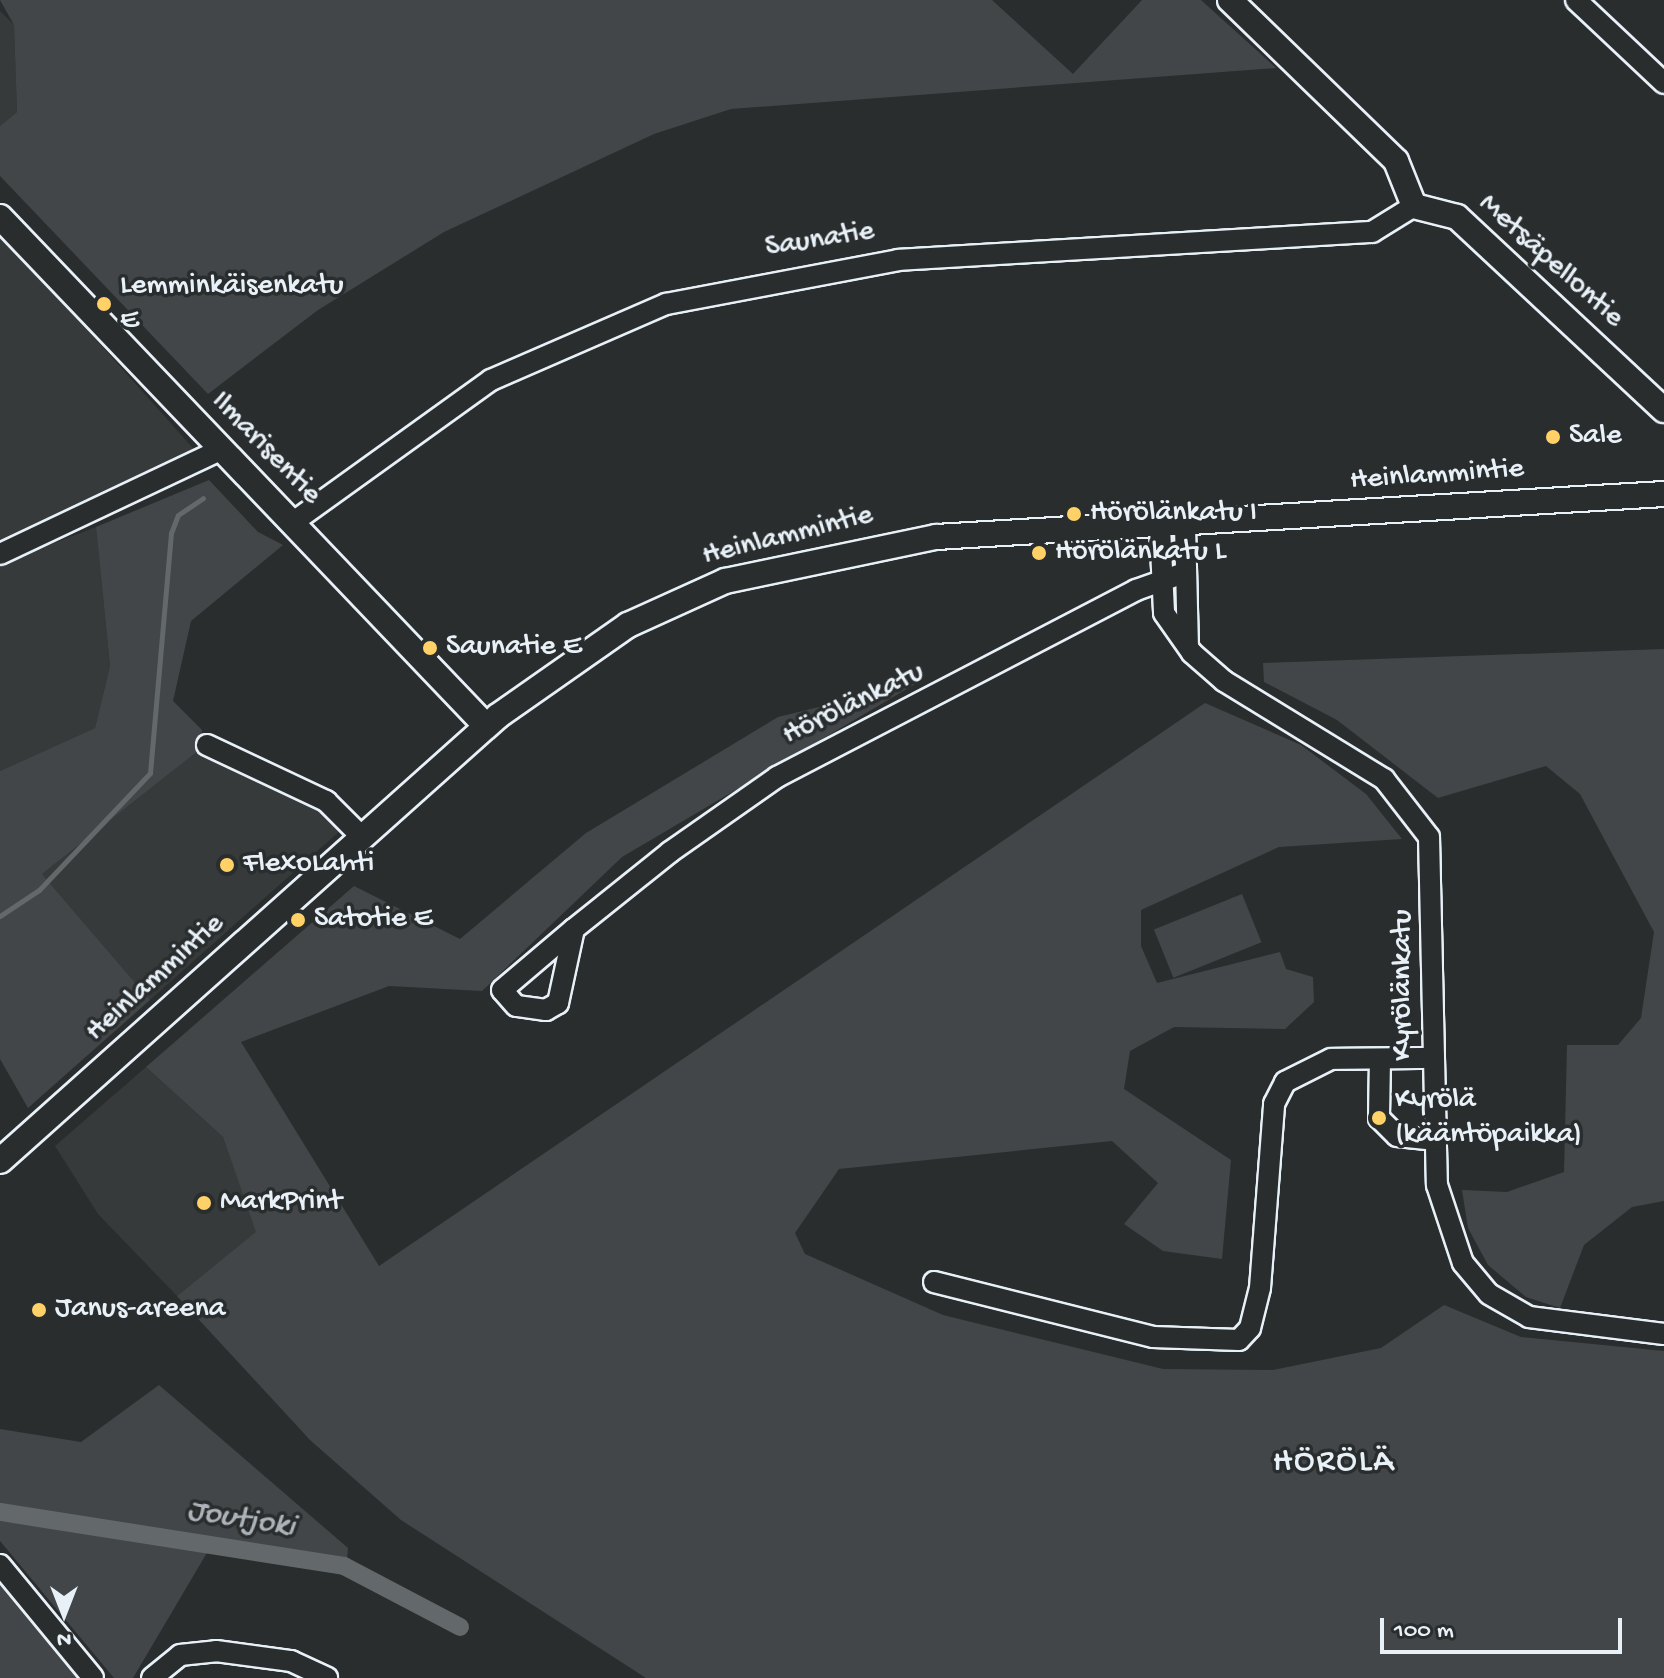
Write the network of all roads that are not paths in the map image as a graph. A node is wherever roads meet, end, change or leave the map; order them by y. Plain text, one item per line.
1 (1230, 0) edge
2 (1576, 0) edge
3 (1664, 83) edge
4 (1414, 206) junction
5 (0, 217) edge
6 (1664, 410) edge
7 (220, 450) junction
8 (1660, 491) edge
9 (292, 523) junction
10 (1172, 526) junction
11 (0, 554) edge
12 (1184, 573) junction
13 (1163, 577) junction
14 (1189, 649) junction
15 (486, 726) junction
16 (207, 745) dead end
17 (362, 837) junction
18 (574, 929) dead end
19 (1434, 1058) junction
20 (1380, 1059) junction
21 (1434, 1140) junction
22 (0, 1161) edge
23 (934, 1282) dead end
24 (1664, 1334) edge
25 (0, 1565) edge
26 (93, 1678) edge
27 (152, 1678) edge
28 (327, 1678) edge

1 - 4 street
2 - 3 street
4 - 6 street, Metsäpellontie
4 - 9 street, Saunatie
5 - 7 street, Ilmarisentie
7 - 9 street, Ilmarisentie
7 - 11 street
8 - 10 street, Heinlammintie
9 - 15 street, Ilmarisentie
10 - 12 street
10 - 13 street, Kyrölänkatu
10 - 15 street, Heinlammintie
12 - 13 street, Hörölänkatu
12 - 14 street
13 - 14 street, Kyrölänkatu
13 - 18 street, Hörölänkatu
14 - 19 street, Kyrölänkatu
15 - 17 street, Heinlammintie
16 - 17 street
17 - 22 street, Heinlammintie
19 - 20 street
19 - 21 street, Kyrölänkatu
20 - 21 street
20 - 23 street
21 - 24 street, Kyrölänkatu
25 - 26 street
27 - 28 street

